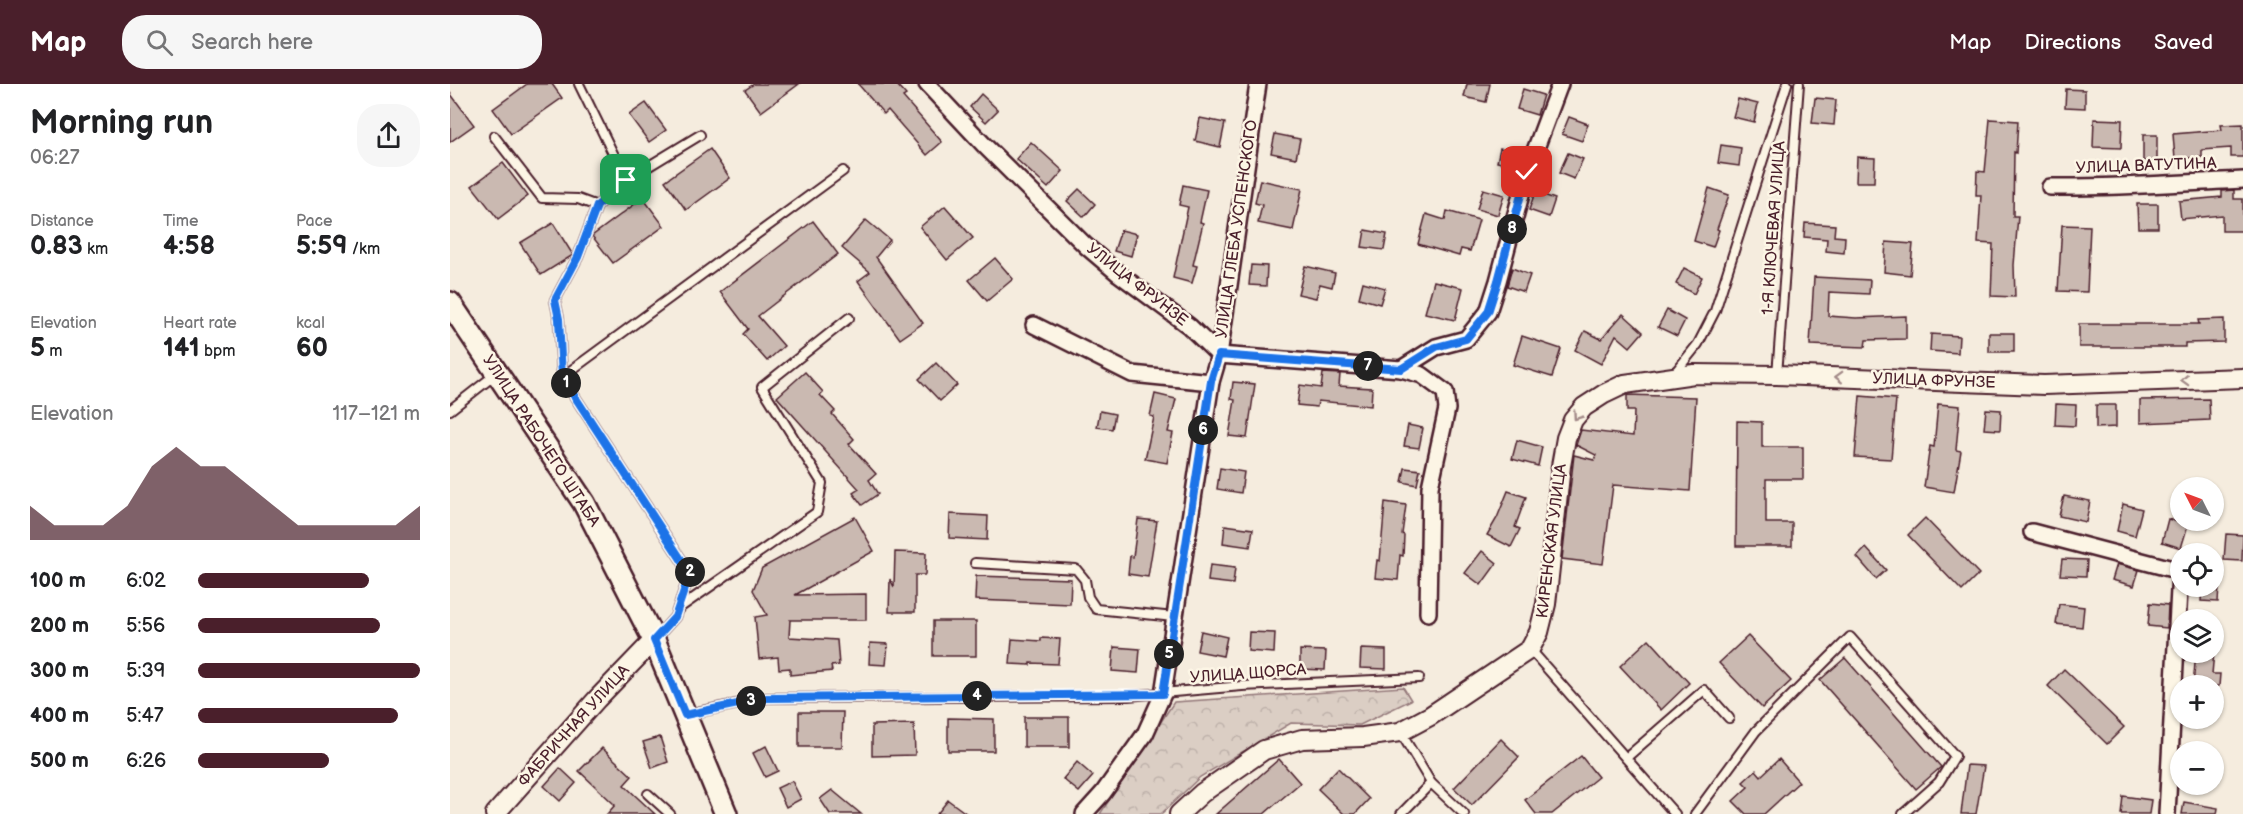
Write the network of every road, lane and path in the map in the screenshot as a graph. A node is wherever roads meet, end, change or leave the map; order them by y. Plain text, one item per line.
1 (579, 84) edge
2 (927, 84) edge
3 (1258, 84) edge
4 (1560, 84) edge
5 (1787, 84) edge
6 (1799, 84) edge
7 (700, 135) dead end
8 (494, 136) dead end
9 (843, 171) dead end
10 (626, 180) junction
11 (2243, 180) edge
12 (2050, 187) dead end
13 (597, 206) junction
14 (450, 303) edge
15 (849, 318) dead end
16 (1035, 325) dead end
17 (1219, 355) junction
18 (1401, 369) junction
19 (497, 373) junction
20 (1777, 375) junction
21 (562, 377) junction
22 (1671, 377) junction
23 (2243, 378) edge
24 (1211, 381) junction
25 (1625, 384) joint
26 (450, 410) edge
27 (2032, 532) dead end
28 (975, 563) dead end
29 (677, 610) junction
30 (1428, 613) dead end
31 (1174, 617) junction
32 (654, 640) junction
33 (1530, 649) junction
34 (1419, 678) dead end
35 (1163, 694) junction
36 (685, 715) junction
37 (1729, 718) dead end
38 (1400, 732) junction
39 (1626, 758) junction
40 (1431, 783) junction
41 (648, 794) dead end
42 (722, 812) edge
43 (495, 814) edge
44 (670, 814) edge
45 (1084, 814) edge
46 (1179, 814) edge
47 (1401, 814) edge
48 (1464, 814) edge
49 (1675, 814) edge
50 (1695, 814) edge
51 (1903, 814) edge
52 (2167, 814) edge

1 - 10 lane
2 - 17 street, УЛИЦА ФРУНЗЕ
3 - 17 street, УЛИЦА ГЛЕБА УСПЕНСКОГО
4 - 18 street
5 - 22 lane
6 - 20 lane, 1-Я КЛЮЧЕВАЯ УЛИЦА
7 - 10 lane
8 - 13 lane
9 - 21 lane
10 - 13 lane
11 - 12 street, УЛИЦА ВАТУТИНА
13 - 21 lane
14 - 19 main road, УЛИЦА РАБОЧЕГО ШТАБА
15 - 29 lane
16 - 24 street
17 - 18 street
17 - 24 street, УЛИЦА ГЛЕБА УСПЕНСКОГО
18 - 30 street
19 - 26 lane
19 - 32 main road, УЛИЦА РАБОЧЕГО ШТАБА
20 - 22 street, УЛИЦА ФРУНЗЕ
23 -> 20 street, УЛИЦА ФРУНЗЕ
21 - 29 lane
22 - 25 street, УЛИЦА ФРУНЗЕ
24 - 31 street, УЛИЦА ГЛЕБА УСПЕНСКОГО
25 -> 33 street, КИРЕНСКАЯ УЛИЦА
27 - 52 street
28 - 31 lane
29 - 32 lane
31 - 35 street, УЛИЦА ГЛЕБА УСПЕНСКОГО
32 - 36 main road, УЛИЦА РАБОЧЕГО ШТАБА
32 - 43 street, ФАБРИЧНАЯ УЛИЦА
33 - 38 street
33 - 39 lane
34 - 35 lane, УЛИЦА ЩОРСА
35 - 36 lane, УЛИЦА ЩОРСА
35 - 45 street, УЛИЦА ГЛЕБА УСПЕНСКОГО
36 - 42 main road, УЛИЦА РАБОЧЕГО ШТАБА
37 - 39 lane
38 - 40 lane
38 - 46 street
39 - 49 lane
40 - 47 lane
40 - 48 lane
41 - 44 lane
50 - 51 lane

